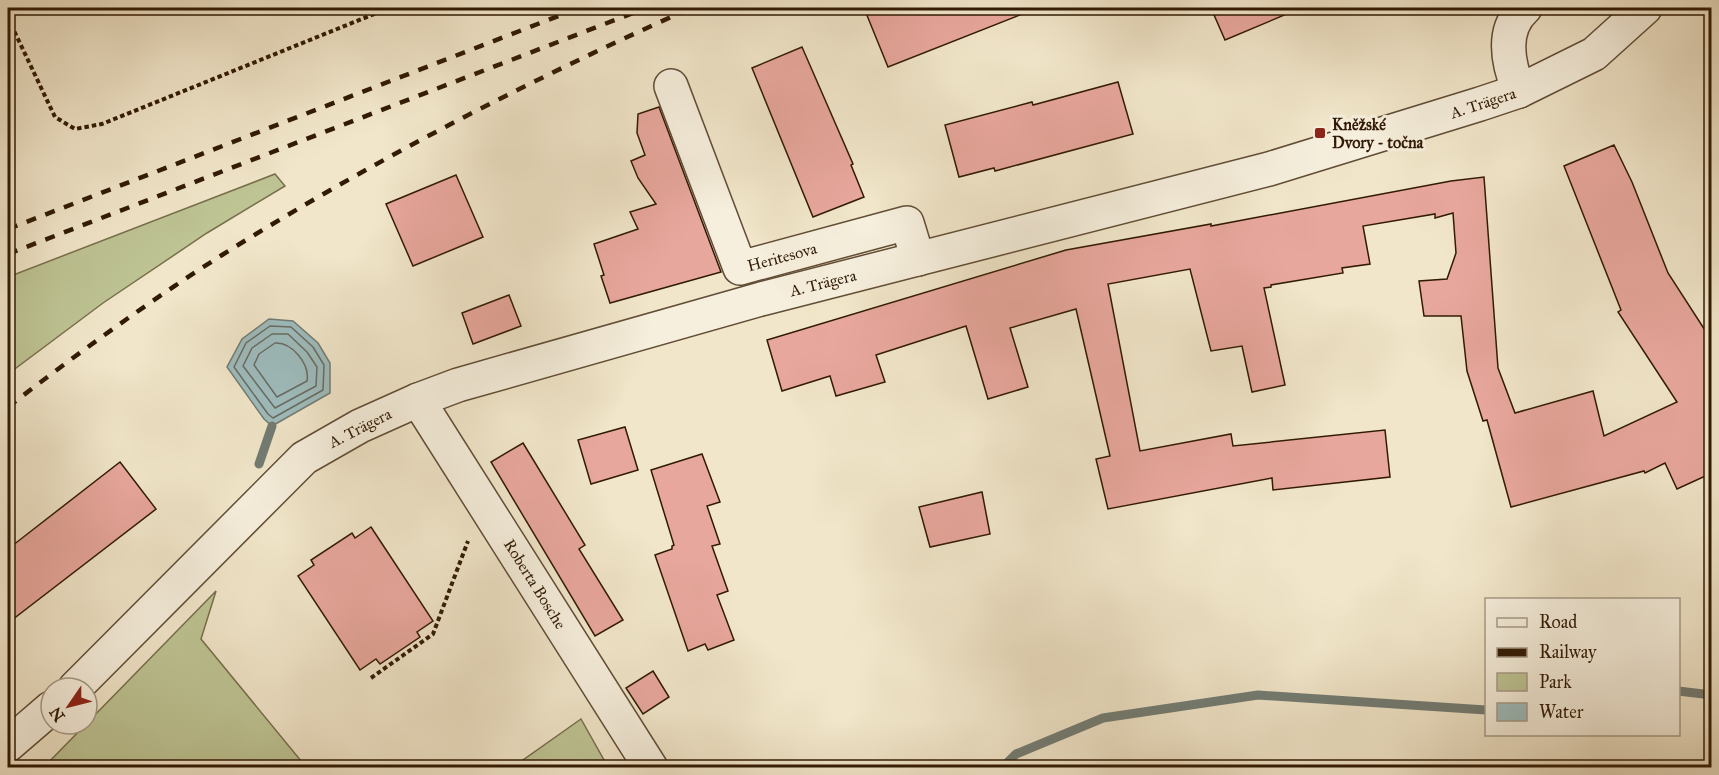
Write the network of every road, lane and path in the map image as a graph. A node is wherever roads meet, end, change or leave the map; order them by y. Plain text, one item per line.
1 (389, 8) edge
2 (1525, 8) edge
3 (1645, 8) edge
4 (8, 18) edge
5 (671, 86) dead end
6 (1519, 91) junction
7 (918, 259) junction
8 (418, 400) junction
9 (483, 501) junction
10 (87, 676) edge
11 (371, 678) dead end
12 (39, 718) edge
13 (8, 745) edge
14 (651, 768) edge

1 - 4 path
2 - 6 street
3 - 6 street, A. Trägera
5 - 7 street, Heritesova
6 - 7 street, A. Trägera
7 - 8 street, A. Trägera
8 - 9 street, Roberta Bosche
8 - 10 street, A. Trägera
9 - 11 path
9 - 14 street, Roberta Bosche
12 - 13 street

